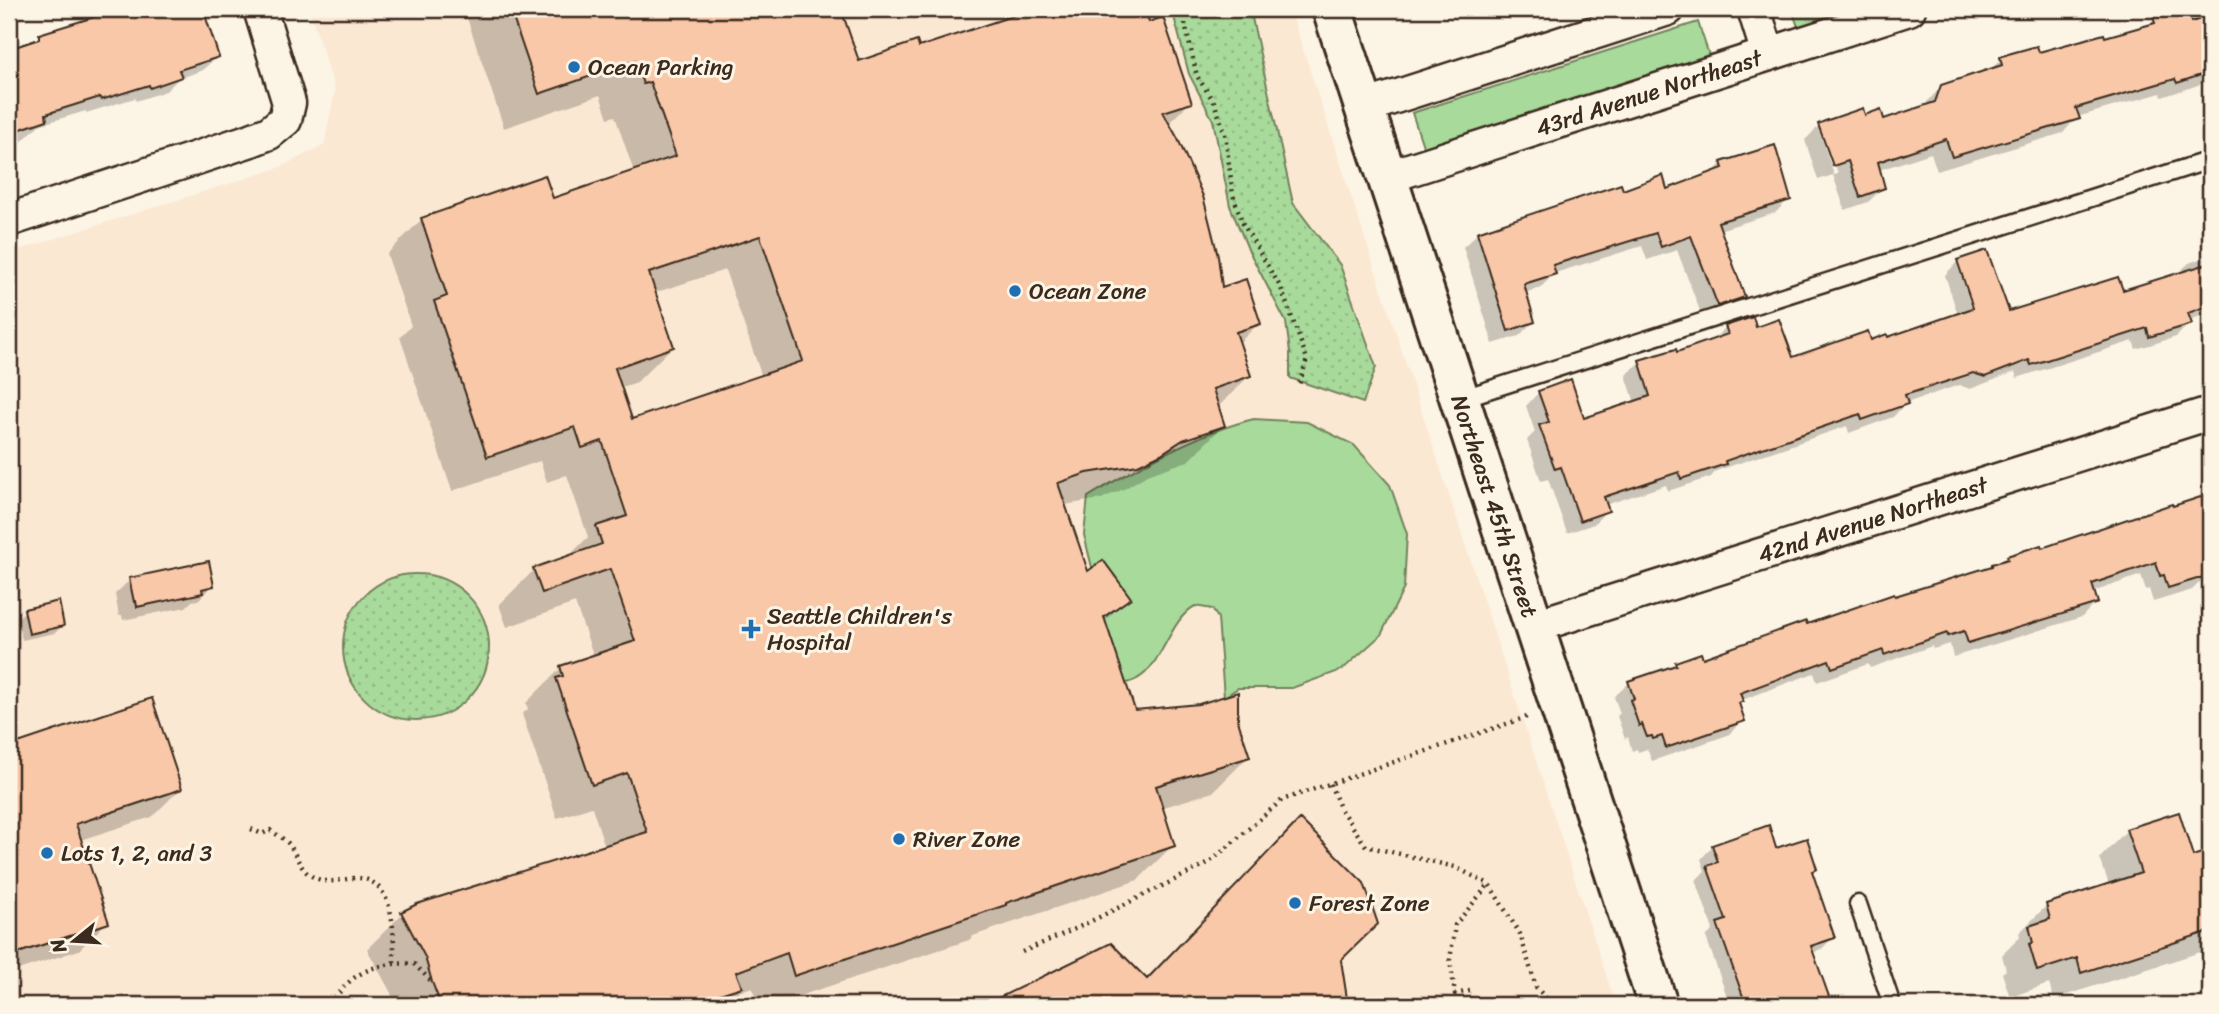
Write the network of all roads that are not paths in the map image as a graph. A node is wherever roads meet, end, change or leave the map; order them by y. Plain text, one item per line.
1 (260, 9) edge
2 (1332, 9) edge
3 (1668, 9) edge
4 (1754, 9) edge
5 (1909, 9) edge
6 (1768, 54) junction
7 (1364, 107) junction
8 (2210, 160) edge
9 (1387, 177) junction
10 (9, 220) edge
11 (1460, 399) junction
12 (2210, 413) edge
13 (1535, 626) junction
14 (1858, 904) dead end
15 (1658, 1005) edge
16 (1892, 1005) edge

1 - 10 street
2 - 7 street, Northeast 45th Street
3 - 7 street
4 - 6 street
5 - 6 street, 43rd Avenue Northeast
6 - 9 street, 43rd Avenue Northeast
7 - 9 street, Northeast 45th Street
8 - 11 lane
9 - 11 street, Northeast 45th Street
11 - 13 street, Northeast 45th Street
12 - 13 street, 42nd Avenue Northeast
13 - 15 street, Northeast 45th Street
14 - 16 lane

